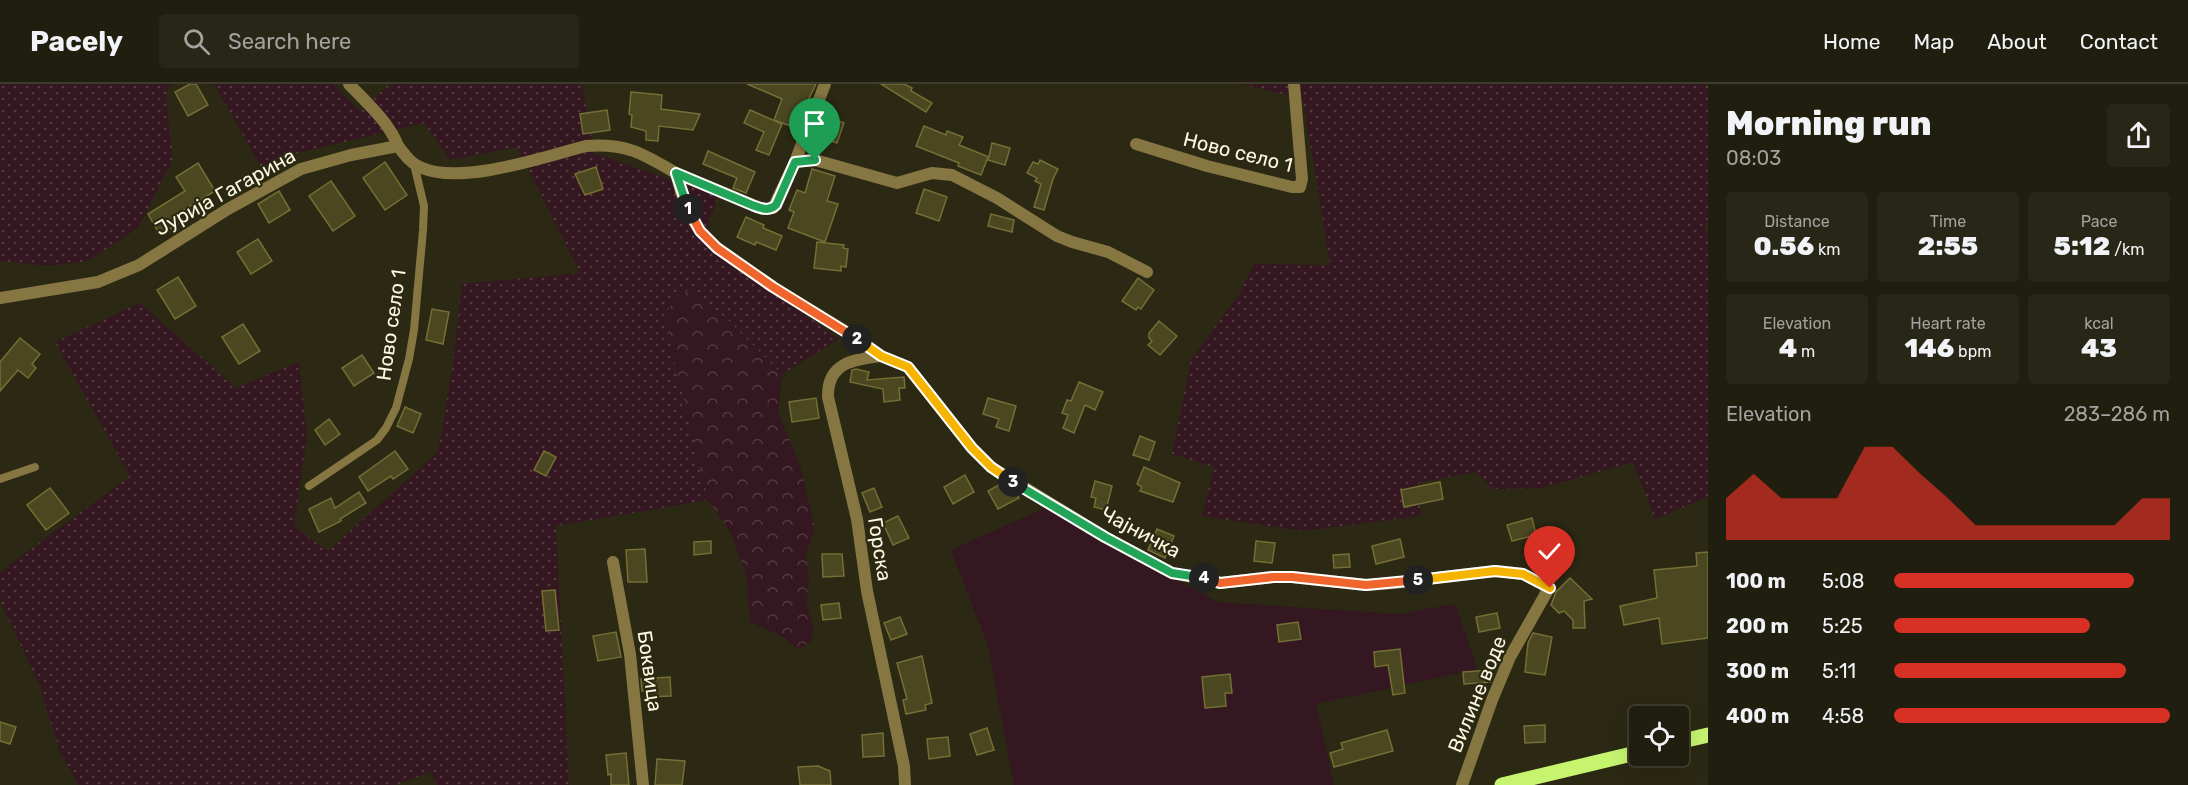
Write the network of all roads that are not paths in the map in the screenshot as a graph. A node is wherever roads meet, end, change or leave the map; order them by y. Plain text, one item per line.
1 (349, 84) edge
2 (825, 84) edge
3 (1294, 84) edge
4 (1136, 144) dead end
5 (398, 146) junction
6 (795, 162) junction
7 (414, 164) junction
8 (676, 173) junction
9 (1147, 272) dead end
10 (0, 298) edge
11 (881, 356) junction
12 (35, 467) dead end
13 (0, 479) edge
14 (309, 486) dead end
15 (613, 562) dead end
16 (1550, 588) joint
17 (1708, 735) edge
18 (1689, 739) edge
19 (1629, 755) edge
20 (643, 785) edge
21 (905, 785) edge
22 (1462, 785) edge
23 (1502, 785) edge

1 - 5 street
2 - 6 street
3 - 4 street, Ново село 1
5 - 7 street
5 - 10 street, Јурија Гагарина
6 - 8 street
6 - 9 street
7 - 8 street
7 - 14 lane, Ново село 1
8 - 11 street
11 - 16 street, Чајничка
11 - 21 street, Горска
12 - 13 lane
15 - 20 street, Боквица
16 - 22 street, Вилине воде
17 - 18 main road
19 - 23 main road

